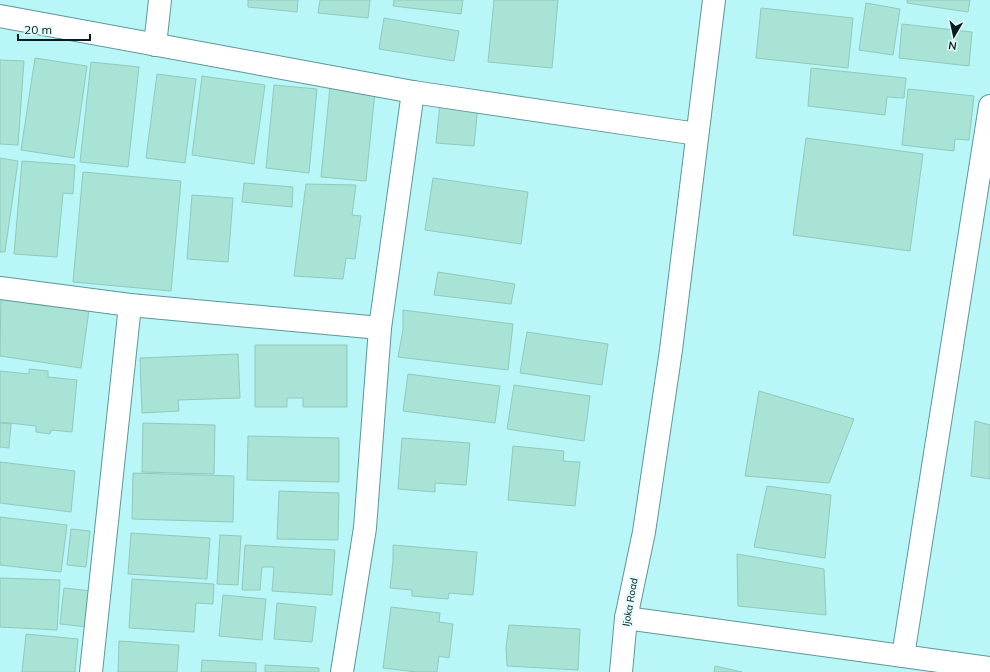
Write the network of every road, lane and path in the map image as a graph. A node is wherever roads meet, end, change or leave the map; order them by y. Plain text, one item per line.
1 (160, 0) edge
2 (714, 0) edge
3 (0, 16) edge
4 (154, 45) junction
5 (413, 92) junction
6 (990, 106) edge
7 (697, 134) junction
8 (0, 288) edge
9 (130, 305) junction
10 (380, 328) junction
11 (626, 618) junction
12 (903, 656) junction
13 (990, 668) edge
14 (91, 672) edge
15 (342, 672) edge
16 (621, 672) edge

1 - 4 street
2 - 7 street, Ijoka Road
3 - 4 street
4 - 5 street
5 - 7 street
5 - 10 street
6 - 12 street
7 - 11 street, Ijoka Road
8 - 9 street
9 - 10 street
9 - 14 street
10 - 15 street
11 - 12 street
11 - 16 street, Ijoka Road
12 - 13 street

